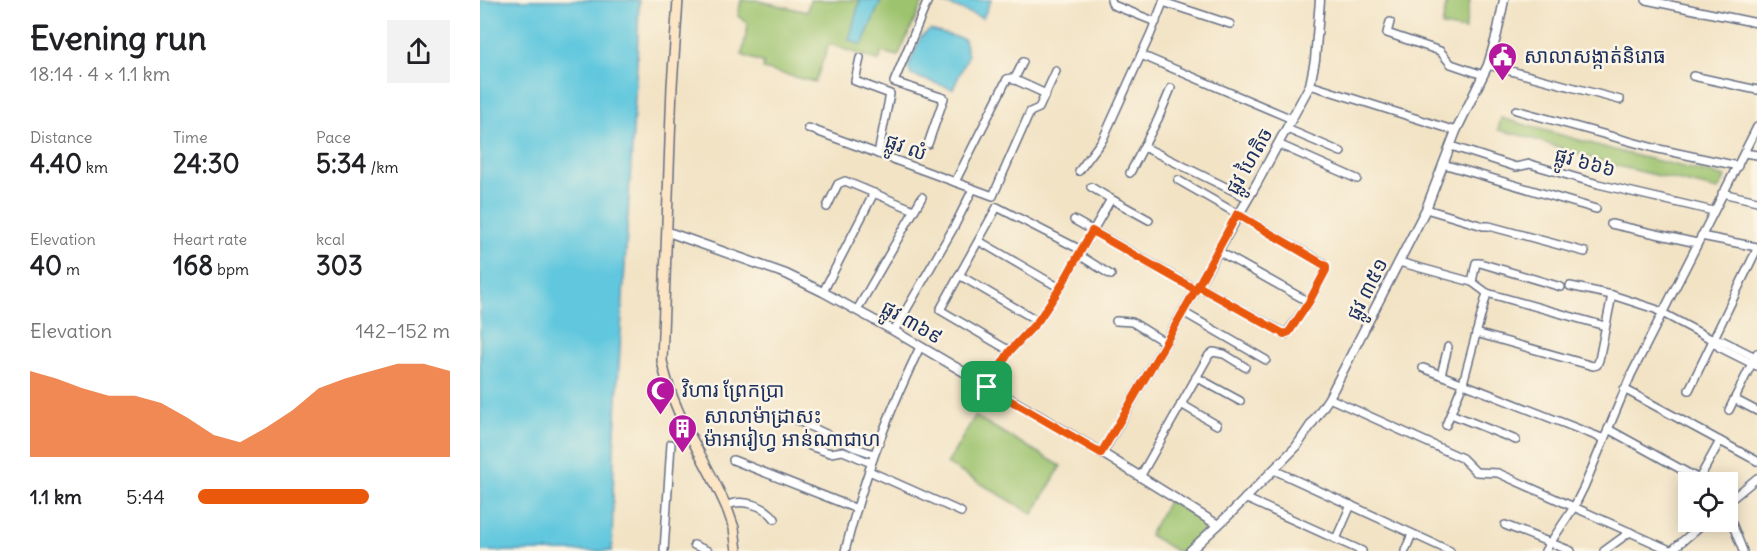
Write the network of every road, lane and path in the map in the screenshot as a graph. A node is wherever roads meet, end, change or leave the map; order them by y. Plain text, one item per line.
1 (678, 0) edge
2 (928, 0) edge
3 (1111, 0) edge
4 (1320, 0) edge
5 (1504, 0) edge
6 (1646, 0) edge
7 (1163, 1) edge
8 (1156, 22) junction
9 (1390, 22) dead end
10 (1757, 23) edge
11 (1230, 24) dead end
12 (1141, 55) junction
13 (860, 58) dead end
14 (1023, 62) dead end
15 (1488, 65) junction
16 (1056, 71) dead end
17 (1483, 75) junction
18 (1693, 76) dead end
19 (1014, 80) junction
20 (894, 82) junction
21 (1310, 85) junction
22 (1171, 88) dead end
23 (1757, 90) edge
24 (890, 94) junction
25 (1046, 94) junction
26 (1620, 100) dead end
27 (1516, 110) dead end
28 (1292, 119) junction
29 (1757, 127) edge
30 (808, 128) dead end
31 (1287, 129) junction
32 (1456, 131) junction
33 (928, 144) dead end
34 (1278, 144) junction
35 (1450, 146) junction
36 (1144, 147) junction
37 (1341, 152) dead end
38 (1744, 153) junction
39 (879, 154) junction
40 (1757, 155) edge
41 (1443, 164) junction
42 (1738, 166) junction
43 (1079, 171) dead end
44 (1130, 173) dead end
45 (1357, 179) dead end
46 (1178, 180) dead end
47 (955, 182) junction
48 (1091, 187) dead end
49 (973, 189) junction
50 (874, 193) junction
51 (1722, 193) junction
52 (922, 197) dead end
53 (1248, 198) junction
54 (1111, 199) junction
55 (1757, 201) edge
56 (827, 207) dead end
57 (1596, 208) dead end
58 (1425, 209) junction
59 (914, 210) junction
60 (1713, 211) junction
61 (1237, 214) junction
62 (1074, 220) dead end
63 (1149, 220) dead end
64 (1611, 224) dead end
65 (1092, 231) junction
66 (668, 232) junction
67 (1699, 240) junction
68 (979, 241) junction
69 (1757, 248) edge
70 (1218, 251) junction
71 (1080, 252) junction
72 (1585, 252) dead end
73 (1399, 262) junction
74 (959, 275) junction
75 (1111, 275) dead end
76 (1472, 282) junction
77 (1570, 286) dead end
78 (1561, 287) dead end
79 (1060, 288) junction
80 (1197, 288) junction
81 (823, 292) junction
82 (1487, 293) junction
83 (1612, 295) junction
84 (1309, 302) junction
85 (857, 310) junction
86 (1183, 312) junction
87 (1663, 313) junction
88 (1038, 321) junction
89 (1116, 321) dead end
90 (1605, 326) junction
91 (894, 331) junction
92 (1476, 333) junction
93 (1713, 340) junction
94 (1166, 343) junction
95 (920, 347) junction
96 (1448, 347) dead end
97 (1010, 351) junction
98 (1266, 360) dead end
99 (1756, 360) edge
100 (1245, 367) dead end
101 (1423, 368) dead end
102 (1441, 375) junction
103 (1196, 377) junction
104 (1463, 383) junction
105 (987, 387) junction
106 (1624, 389) junction
107 (1689, 390) dead end
108 (1329, 398) junction
109 (1734, 399) junction
110 (1240, 401) dead end
111 (1181, 404) junction
112 (1729, 410) dead end
113 (1757, 411) edge
114 (1451, 414) junction
115 (794, 418) dead end
116 (1217, 425) dead end
117 (1446, 425) dead end
118 (1608, 429) junction
119 (1604, 439) junction
120 (1516, 440) dead end
121 (1720, 441) junction
122 (671, 444) dead end
123 (810, 446) dead end
124 (1101, 453) junction
125 (874, 454) junction
126 (733, 460) dead end
127 (1757, 461) edge
128 (870, 467) junction
129 (1274, 470) junction
130 (1686, 472) edge
131 (1706, 472) edge
132 (1140, 477) junction
133 (1757, 477) edge
134 (1738, 493) edge
135 (1245, 498) junction
136 (1351, 505) junction
137 (726, 506) junction
138 (1574, 507) junction
139 (857, 509) junction
140 (961, 513) dead end
141 (775, 519) dead end
142 (1218, 525) junction
143 (1505, 525) dead end
144 (1630, 532) junction
145 (1693, 532) edge
146 (1736, 532) edge
147 (1412, 534) junction
148 (1336, 539) junction
149 (1551, 542) junction
150 (694, 545) dead end
151 (664, 551) edge
152 (708, 551) edge
153 (737, 551) edge
154 (844, 551) edge
155 (1190, 551) edge
156 (1362, 551) edge
157 (1405, 551) edge
158 (1450, 551) edge
159 (1545, 551) edge
160 (1571, 551) edge
161 (1604, 551) edge
162 (1671, 551) edge
163 (1743, 551) edge

1 - 66 main road
2 - 20 street
3 - 8 street
4 - 21 street, ផ្លូវ ហៃតិច
5 - 15 street, ផ្លូវ ៣៥១
6 - 10 street
7 - 8 street
7 - 11 street
8 - 12 street
9 - 17 street
12 - 28 street
12 - 43 street
13 - 24 street
14 - 19 street
15 - 17 street, ផ្លូវ ៣៥១
15 - 26 street
16 - 25 street
17 - 32 street, ផ្លូវ ៣៥១
18 - 23 street
19 - 25 street
19 - 47 street
20 - 24 street
20 - 33 street
21 - 28 street, ផ្លូវ ហៃតិច
21 - 32 street
22 - 36 street
24 - 39 street
25 - 49 street, ផ្លូវ លំ
27 - 42 street
28 - 31 street, ផ្លូវ ហៃតិច
29 - 38 street
30 - 39 street, ផ្លូវ លំ
31 - 34 street, ផ្លូវ ហៃតិច
31 - 37 street
32 - 35 street, ផ្លូវ ៣៥១
34 - 45 street
34 - 53 street, ផ្លូវ ហៃតិច
35 - 41 street, ផ្លូវ ៣៥១
35 - 60 street, ផ្លូវ ៦៦៦
36 - 44 street
36 - 53 street
38 - 40 street
38 - 42 street
39 - 47 street, ផ្លូវ លំ
41 - 57 street
41 - 58 street, ផ្លូវ ៣៥១
42 - 51 street
46 - 61 street
47 - 49 street, ផ្លូវ លំ
48 - 54 street
49 - 91 street
50 - 56 street
50 - 59 street
50 - 81 street
51 - 55 street
51 - 60 street
52 - 59 street
53 - 61 street, ផ្លូវ ហៃតិច
54 - 63 street
54 - 65 street
58 - 72 street
58 - 73 street, ផ្លូវ ៣៥១
59 - 85 street
60 - 67 street
61 - 70 street, ផ្លូវ ហៃតិច
61 - 84 street
62 - 65 street
64 - 67 street
65 - 71 street
65 - 80 street
66 - 81 street, ផ្លូវ ៣៦៩
66 - 137 main road
67 - 69 street
67 - 87 street
68 - 71 street
68 - 74 street
68 - 79 street
69 - 93 street
70 - 80 street, ផ្លូវ ហៃតិច
70 - 84 street
71 - 75 street
71 - 79 street
73 - 76 street
73 - 108 street, ផ្លូវ ៣៥១
74 - 88 street
74 - 97 street
76 - 78 street
76 - 82 street
77 - 83 street
79 - 88 street
80 - 84 street
80 - 86 street, ផ្លូវ ហៃតិច
81 - 85 street, ផ្លូវ ៣៦៩
82 - 90 street
82 - 92 street
83 - 87 street
83 - 90 street
85 - 91 street, ផ្លូវ ៣៦៩
86 - 94 street, ផ្លូវ ហៃតិច
86 - 98 street
87 - 93 street
87 - 106 street
88 - 97 street
89 - 94 street
90 - 92 street
91 - 95 street, ផ្លូវ ៣៦៩
92 - 104 street
93 - 99 street
93 - 107 street
94 - 124 street, ផ្លូវ ហៃតិច
95 - 105 street, ផ្លូវ ៣៦៩
95 - 125 street
96 - 102 street
97 - 105 street
99 - 109 street
100 - 103 street
101 - 102 street
102 - 104 street
103 - 110 street
103 - 111 street
104 - 114 street
104 - 119 street
105 - 124 street, ផ្លូវ ៣៦៩
106 - 118 street
106 - 121 street
108 - 129 street, ផ្លូវ ៣៥១
108 - 138 street
109 - 112 street
109 - 113 street
111 - 116 street
111 - 132 street
114 - 117 street
114 - 120 street
115 - 125 street
118 - 119 street
118 - 130 street
119 - 138 street
121 - 127 street
121 - 131 street
122 - 151 street
123 - 128 street
124 - 132 street, ផ្លូវ ៣៦៩
125 - 128 street
126 - 139 street
128 - 139 street
128 - 140 street
129 - 135 street, ផ្លូវ ៣៥១
129 - 136 street
132 - 142 street, ផ្លូវ ៣៦៩
133 - 134 street
135 - 142 street, ផ្លូវ ៣៥១
135 - 148 street
136 - 147 street
136 - 148 street
137 - 141 street
137 - 153 main road
138 - 144 street
138 - 149 street
139 - 154 street
142 - 155 street, ផ្លូវ ៣៥១
143 - 149 street
144 - 161 street
144 - 162 street
145 - 162 street
146 - 163 street
147 - 157 street
147 - 158 street
148 - 156 street
149 - 159 street
149 - 160 street
150 - 152 street

